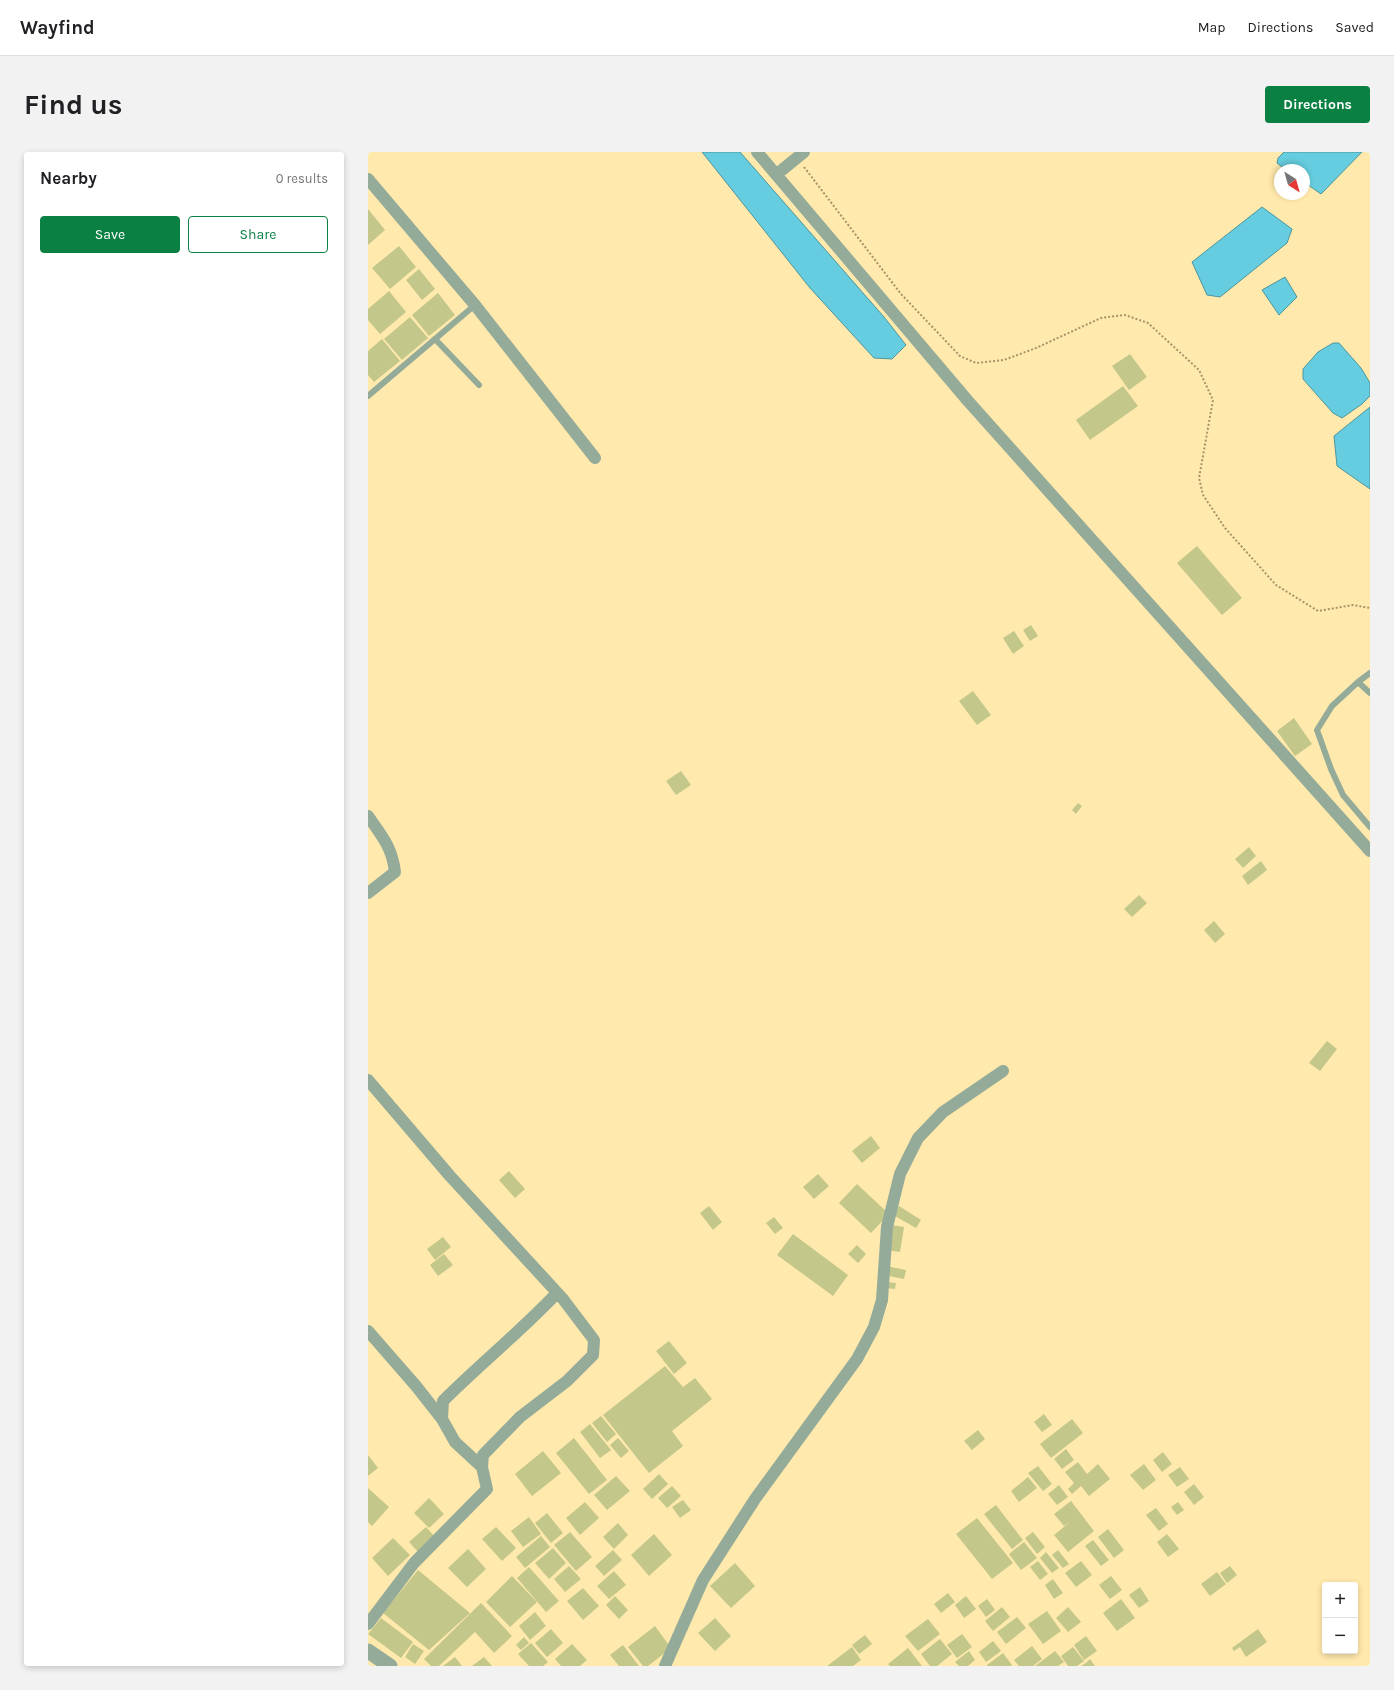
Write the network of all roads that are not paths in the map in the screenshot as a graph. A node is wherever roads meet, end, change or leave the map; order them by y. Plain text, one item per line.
1 (757, 152) edge
2 (801, 155) edge
3 (777, 174) junction
4 (368, 179) edge
5 (475, 305) junction
6 (435, 339) junction
7 (479, 385) dead end
8 (368, 396) edge
9 (596, 458) dead end
10 (1370, 673) edge
11 (1358, 682) junction
12 (1370, 693) edge
13 (368, 816) edge
14 (1370, 827) edge
15 (1370, 851) edge
16 (368, 893) edge
17 (1003, 1071) dead end
18 (368, 1080) edge
19 (557, 1293) junction
20 (368, 1331) edge
21 (442, 1419) junction
22 (482, 1467) junction
23 (368, 1624) edge
24 (368, 1651) edge
25 (390, 1666) edge
26 (665, 1666) edge

1 - 3 street
2 - 3 street
3 - 15 street
4 - 5 street
5 - 6 lane
5 - 9 street
6 - 7 lane
6 - 8 lane
10 - 11 lane
11 - 12 lane
11 - 14 lane
13 - 16 street
17 - 26 street
18 - 19 street
19 - 21 street
19 - 22 street
20 - 21 street
21 - 22 street
22 - 23 street
24 - 25 street

